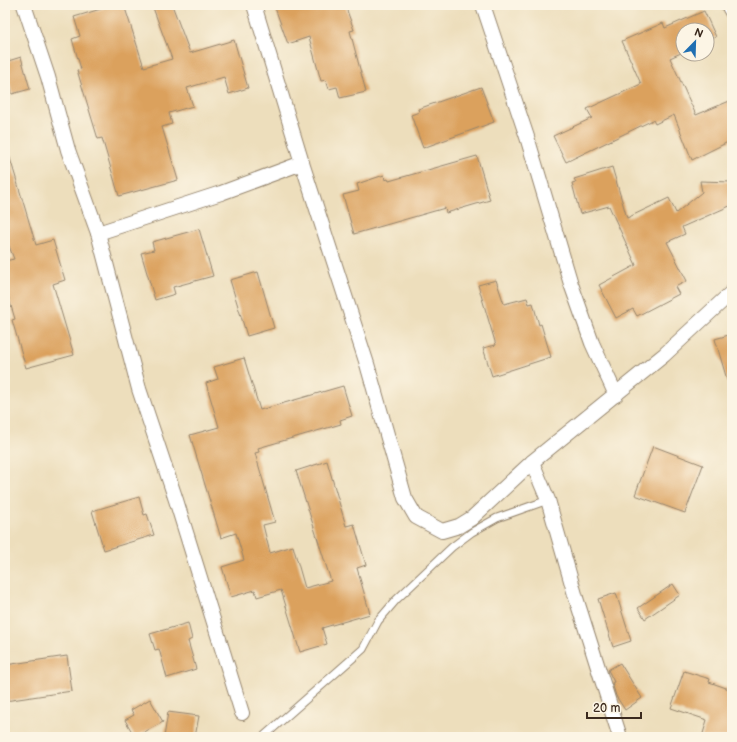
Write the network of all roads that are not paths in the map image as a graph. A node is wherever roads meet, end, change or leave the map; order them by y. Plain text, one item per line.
1 (24, 5) edge
2 (254, 5) edge
3 (484, 5) edge
4 (728, 5) edge
5 (732, 12) edge
6 (302, 162) junction
7 (98, 232) junction
8 (732, 292) edge
9 (616, 394) junction
10 (532, 462) junction
11 (548, 500) junction
12 (242, 713) dead end
13 (263, 737) edge
14 (620, 737) edge

1 - 7 street
2 - 6 street
3 - 9 street
4 - 5 street
6 - 7 street
6 - 10 street
7 - 12 street
8 - 9 street
9 - 10 street
10 - 11 street
11 - 13 lane
11 - 14 street

